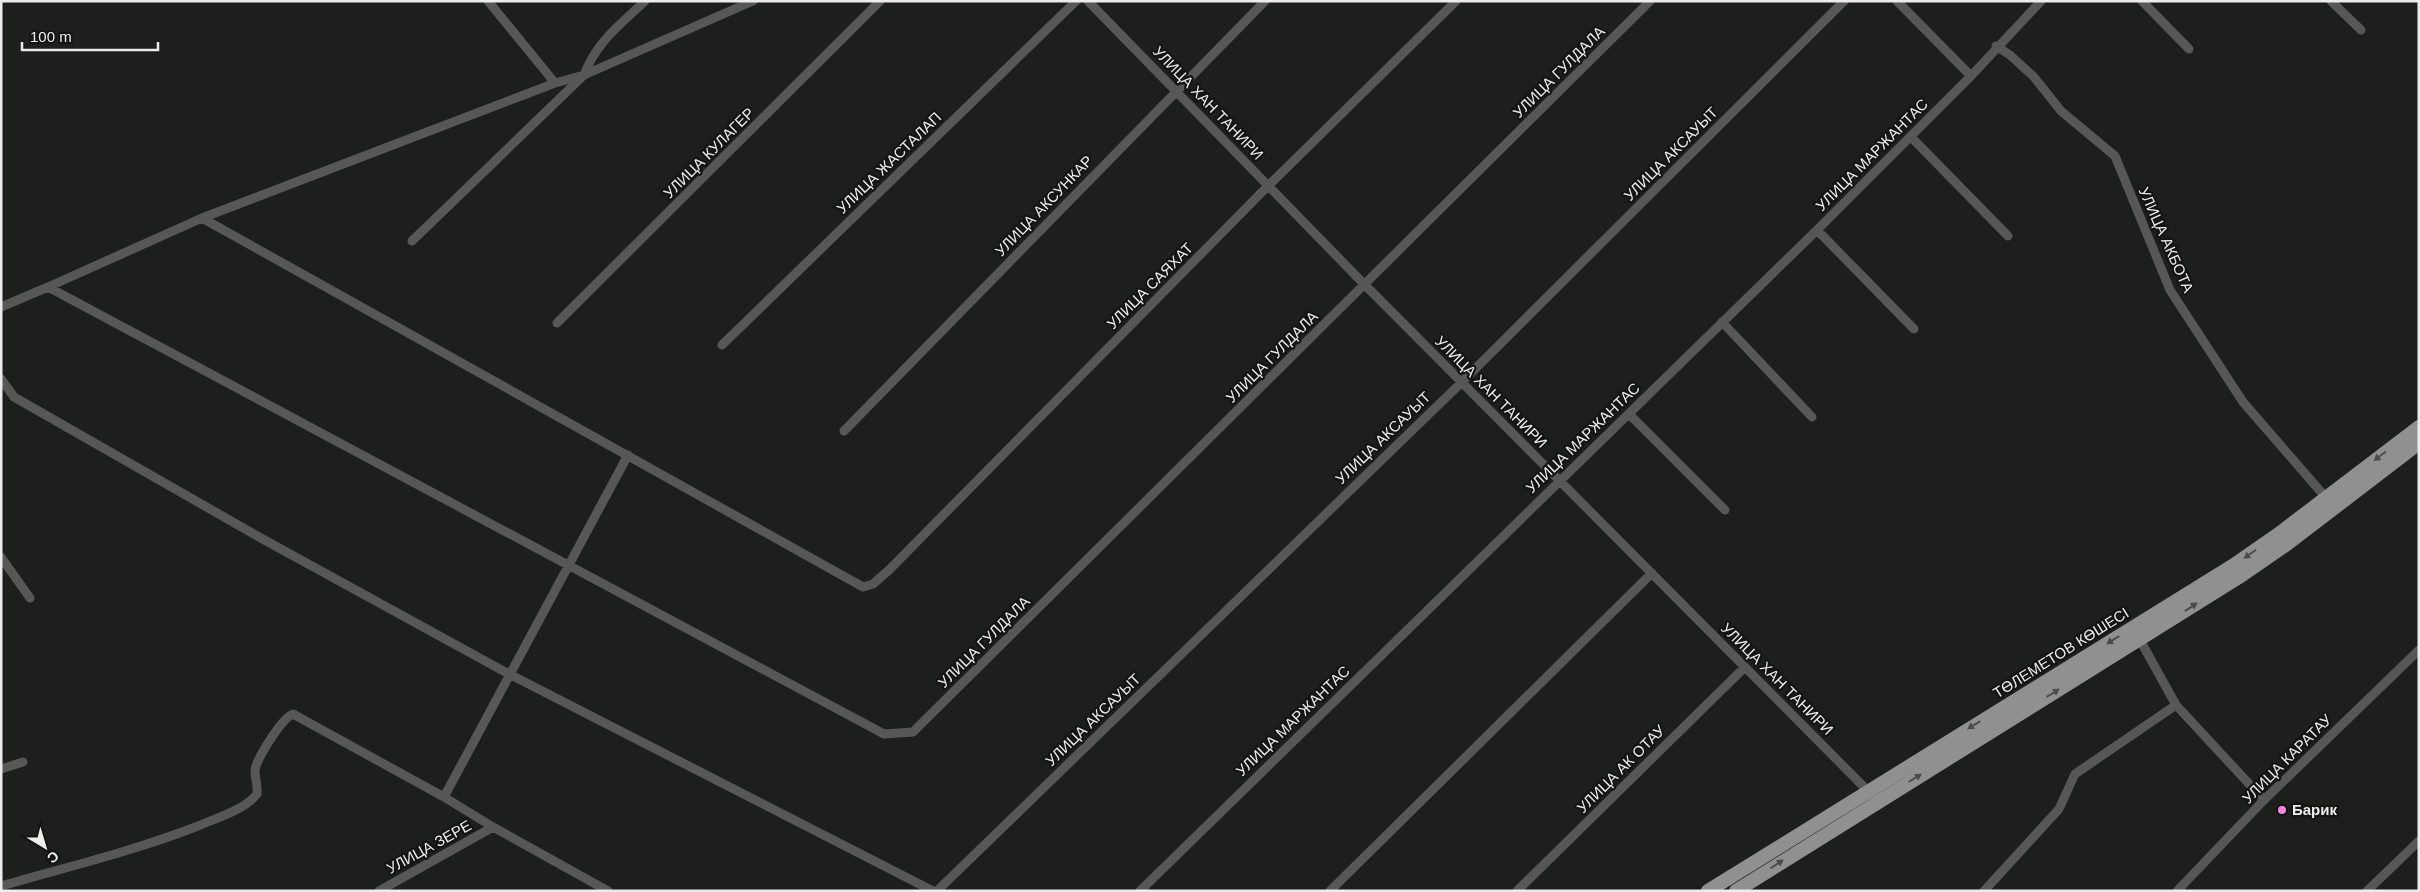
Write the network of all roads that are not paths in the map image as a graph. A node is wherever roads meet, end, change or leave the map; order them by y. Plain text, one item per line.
1 (488, 1) edge
2 (645, 1) edge
3 (753, 1) edge
4 (880, 1) edge
5 (1076, 1) edge
6 (1088, 1) edge
7 (1265, 1) edge
8 (1456, 1) edge
9 (1650, 1) edge
10 (1844, 1) edge
11 (1897, 1) edge
12 (2041, 1) edge
13 (2142, 1) edge
14 (2331, 1) edge
15 (2361, 30) dead end
16 (1996, 46) junction
17 (2189, 49) dead end
18 (584, 75) junction
19 (1971, 76) junction
20 (555, 83) junction
21 (1176, 90) junction
22 (1911, 137) junction
23 (1268, 185) junction
24 (202, 218) junction
25 (1816, 230) junction
26 (2008, 236) dead end
27 (412, 241) dead end
28 (1364, 284) junction
29 (48, 287) junction
30 (1, 307) edge
31 (1722, 322) junction
32 (557, 323) dead end
33 (1914, 329) dead end
34 (722, 344) dead end
35 (1, 379) edge
36 (1462, 382) junction
37 (1629, 414) junction
38 (1812, 417) dead end
39 (2419, 427) edge
40 (844, 431) dead end
41 (2419, 443) edge
42 (628, 455) junction
43 (1559, 480) junction
44 (2330, 503) junction
45 (1725, 510) dead end
46 (1, 557) edge
47 (568, 565) junction
48 (1652, 573) junction
49 (30, 598) dead end
50 (2140, 640) junction
51 (2419, 650) edge
52 (1745, 667) junction
53 (509, 674) junction
54 (2176, 704) junction
55 (23, 762) dead end
56 (1, 769) edge
57 (1873, 795) junction
58 (444, 797) junction
59 (2264, 800) junction
60 (493, 827) junction
61 (2419, 841) edge
62 (1, 886) edge
63 (379, 891) edge
64 (608, 891) edge
65 (933, 891) edge
66 (937, 891) edge
67 (1140, 891) edge
68 (1330, 891) edge
69 (1517, 891) edge
70 (1708, 891) edge
71 (1736, 891) edge
72 (1984, 891) edge
73 (2176, 891) edge
74 (2367, 891) edge

1 - 20 street
2 - 18 street
3 - 18 street
4 - 32 street, УЛИЦА КУЛАГЕР
5 - 34 street, УЛИЦА ЖАСТАЛАП
6 - 21 street, УЛИЦА ХАН ТАНИРИ
7 - 21 street, УЛИЦА АКСУНКАР
8 - 23 street, УЛИЦА САЯХАТ
9 - 28 street, УЛИЦА ГУЛДАЛА
10 - 36 street, УЛИЦА АКСАУЫТ
11 - 19 street
12 - 16 street, УЛИЦА МАРЖАНТАС
13 - 17 street
14 - 15 street
16 - 19 street, УЛИЦА МАРЖАНТАС
16 - 44 street, УЛИЦА АКБОТА
18 - 20 street
18 - 27 street
19 - 22 street, УЛИЦА МАРЖАНТАС
20 - 24 street
21 - 23 street, УЛИЦА ХАН ТАНИРИ
21 - 40 street, УЛИЦА АКСУНКАР
22 - 25 street, УЛИЦА МАРЖАНТАС
22 - 26 street
23 - 28 street, УЛИЦА ХАН ТАНИРИ
23 - 42 street, УЛИЦА САЯХАТ
24 - 29 street
24 - 42 street
25 - 31 street, УЛИЦА МАРЖАНТАС
25 - 33 street
28 - 36 street, УЛИЦА ХАН ТАНИРИ
28 - 47 street, УЛИЦА ГУЛДАЛА
29 - 30 street
29 - 47 street
31 - 37 street, УЛИЦА МАРЖАНТАС
31 - 38 street
35 - 53 street
36 - 43 street, УЛИЦА ХАН ТАНИРИ
36 - 66 street, УЛИЦА АКСАУЫТ
37 - 43 street, УЛИЦА МАРЖАНТАС
37 - 45 street
39 -> 44 main road, ТӨЛЕМЕТОВ КӨШЕСІ
41 - 44 main road, ТӨЛЕМЕТОВ КӨШЕСІ
42 - 47 street
43 - 48 street, УЛИЦА ХАН ТАНИРИ
43 - 67 street, УЛИЦА МАРЖАНТАС
50 -> 44 main road, ТӨЛЕМЕТОВ КӨШЕСІ
44 -> 57 main road, ТӨЛЕМЕТОВ КӨШЕСІ
46 - 49 street
47 - 53 street
48 - 52 street, УЛИЦА ХАН ТАНИРИ
48 - 68 street
50 - 54 street
57 -> 50 main road, ТӨЛЕМЕТОВ КӨШЕСІ
51 - 59 street, УЛИЦА КАРАТАУ
52 - 57 street, УЛИЦА ХАН ТАНИРИ
52 - 69 street, УЛИЦА АК ОТАУ
53 - 58 street
53 - 65 street
54 - 59 street
54 - 72 street
55 - 56 street
57 - 70 main road, ТӨЛЕМЕТОВ КӨШЕСІ
71 -> 57 main road, ТӨЛЕМЕТОВ КӨШЕСІ
58 - 60 street
58 - 62 street
59 - 73 street, УЛИЦА КАРАТАУ
60 - 63 street, УЛИЦА ЗЕРЕ
60 - 64 street
61 - 74 street

